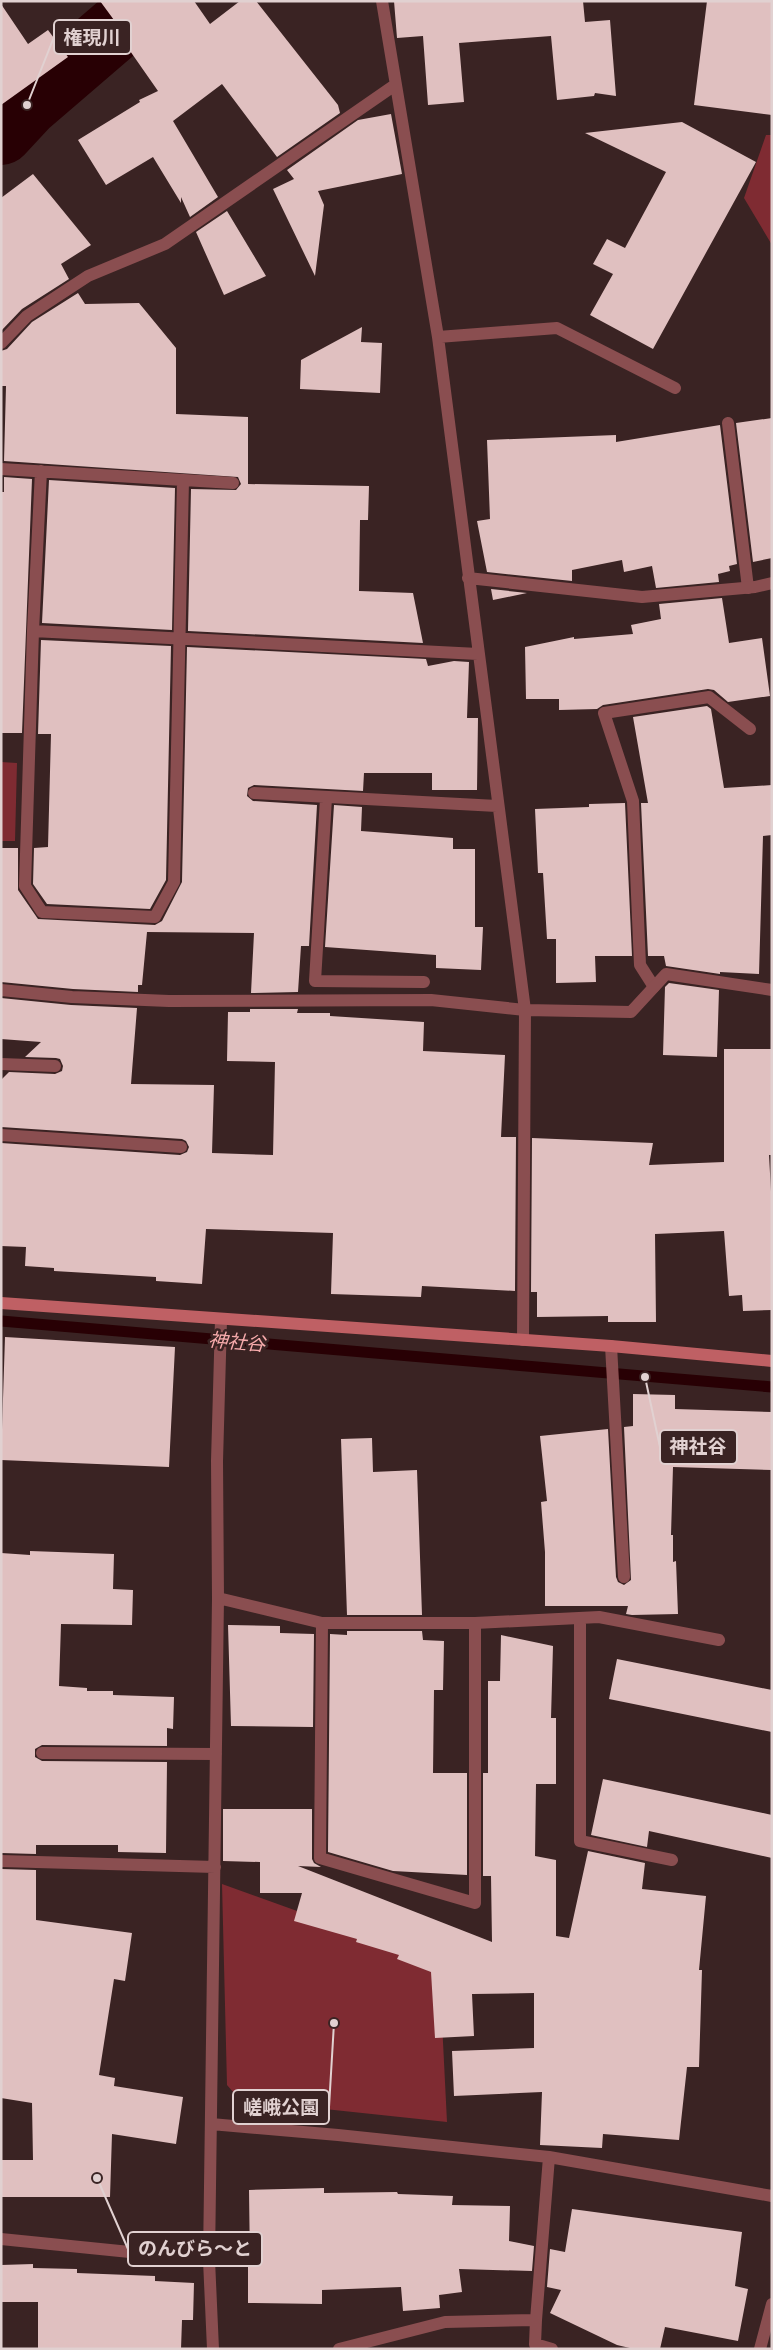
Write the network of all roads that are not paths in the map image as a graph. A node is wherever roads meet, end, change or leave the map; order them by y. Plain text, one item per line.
1 (382, 1) edge
2 (394, 85) junction
3 (438, 337) junction
4 (1, 342) edge
5 (675, 388) dead end
6 (728, 423) dead end
7 (1, 469) edge
8 (41, 471) junction
9 (183, 480) junction
10 (233, 483) dead end
11 (468, 578) junction
12 (772, 583) edge
13 (748, 588) junction
14 (33, 631) junction
15 (181, 638) junction
16 (478, 654) junction
17 (750, 730) dead end
18 (254, 794) dead end
19 (326, 798) junction
20 (497, 806) junction
21 (424, 982) dead end
22 (654, 987) junction
23 (1, 990) edge
24 (772, 990) edge
25 (525, 1010) junction
26 (1, 1064) edge
27 (54, 1066) dead end
28 (1, 1135) edge
29 (181, 1147) dead end
30 (1, 1303) edge
31 (221, 1320) junction
32 (523, 1340) junction
33 (611, 1346) junction
34 (772, 1361) edge
35 (624, 1577) dead end
36 (218, 1598) junction
37 (580, 1618) junction
38 (322, 1622) junction
39 (475, 1623) junction
40 (719, 1640) dead end
41 (42, 1754) dead end
42 (216, 1754) junction
43 (672, 1860) dead end
44 (1, 1861) edge
45 (214, 1867) junction
46 (211, 2124) junction
47 (549, 2157) junction
48 (772, 2196) edge
49 (1, 2238) edge
50 (209, 2260) junction
51 (772, 2304) edge
52 (536, 2320) junction
53 (535, 2346) edge
54 (213, 2349) edge
55 (339, 2349) edge
56 (552, 2349) edge
57 (760, 2349) edge

1 - 2 street
2 - 3 street
2 - 4 street
3 - 5 street
3 - 11 street
6 - 13 street
7 - 8 street
8 - 9 street
8 - 14 street
9 - 10 street
9 - 15 street
11 - 13 street
11 - 16 street
12 - 13 street
14 - 15 street
14 - 15 street
15 - 16 street
16 - 20 street
17 - 22 street
18 - 19 street
19 - 20 street
19 - 21 street
20 - 25 street
22 - 24 street
22 - 25 street
23 - 25 street
25 - 32 street
26 - 27 street
28 - 29 street
30 - 31 street
31 - 32 street
31 - 36 street
32 - 33 street
33 - 34 street
33 - 35 street
36 - 38 street
36 - 42 street
37 - 39 street
37 - 40 street
37 - 43 street
38 - 39 street
38 - 39 street
41 - 42 street
42 - 45 street
44 - 45 street
45 - 46 street
46 - 47 street
46 - 50 street
47 - 48 street
47 - 52 street
49 - 50 street
50 - 54 street
51 - 57 street
52 - 53 street
52 - 55 street
53 - 56 street

